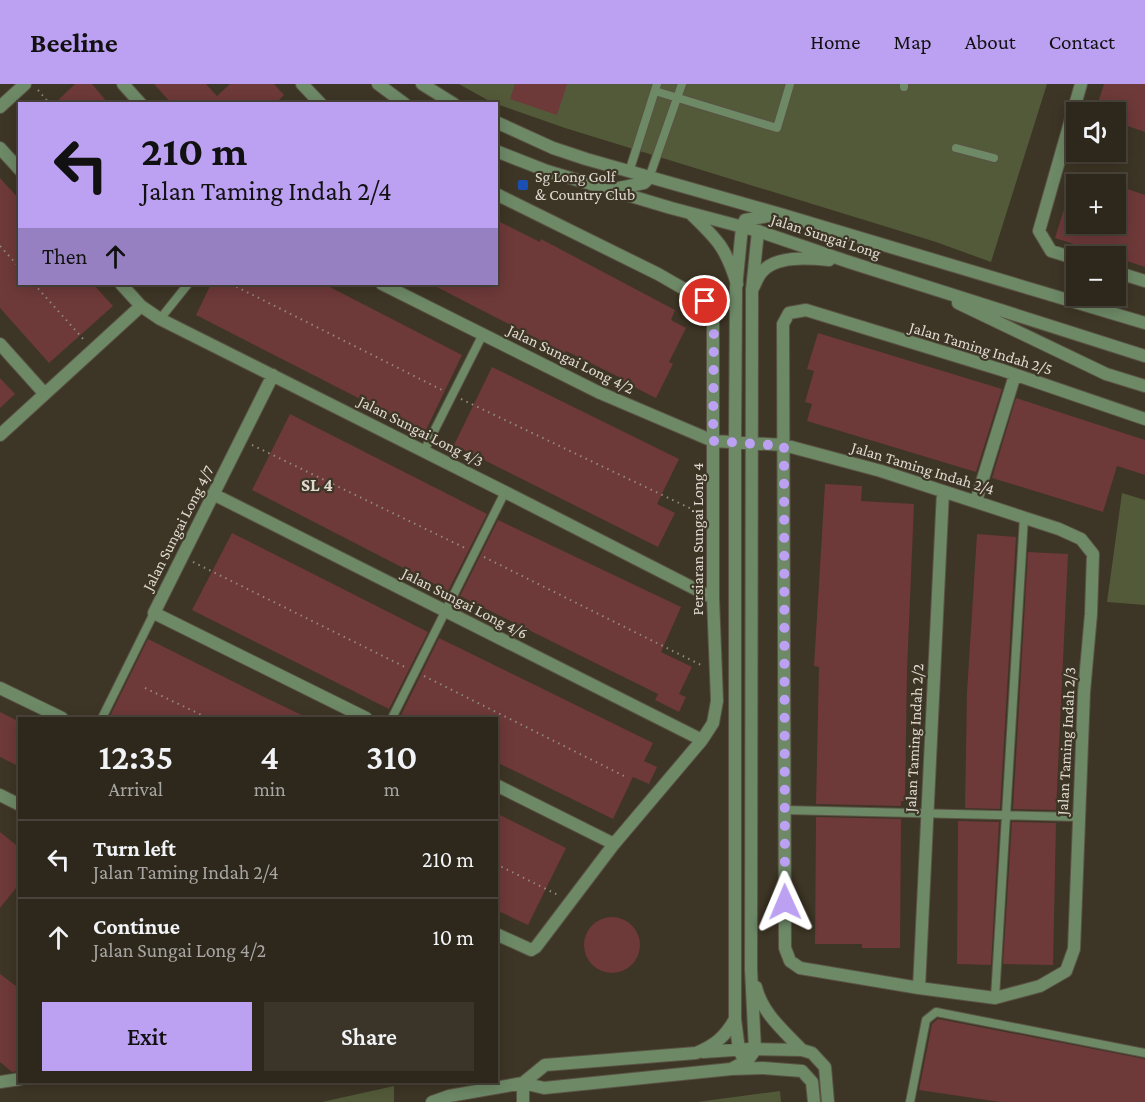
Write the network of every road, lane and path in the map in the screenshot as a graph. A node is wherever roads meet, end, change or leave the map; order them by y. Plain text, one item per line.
1 (123, 84) edge
2 (302, 84) edge
3 (378, 84) edge
4 (422, 84) edge
5 (682, 84) edge
6 (790, 84) edge
7 (1081, 84) edge
8 (31, 86) edge
9 (656, 87) edge
10 (677, 98) junction
11 (48, 102) edge
12 (139, 102) edge
13 (319, 102) edge
14 (402, 102) edge
15 (451, 102) edge
16 (0, 106) edge
17 (498, 123) edge
18 (0, 148) edge
19 (956, 148) dead end
20 (498, 153) edge
21 (994, 159) dead end
22 (18, 168) edge
23 (629, 172) junction
24 (649, 178) junction
25 (636, 185) junction
26 (610, 190) junction
27 (498, 195) edge
28 (653, 202) junction
29 (741, 203) junction
30 (691, 213) junction
31 (780, 214) junction
32 (753, 217) junction
33 (742, 227) junction
34 (758, 231) junction
35 (0, 246) edge
36 (1066, 256) edge
37 (849, 262) junction
38 (18, 266) edge
39 (1126, 275) edge
40 (1145, 281) edge
41 (737, 284) junction
42 (919, 284) junction
43 (35, 285) edge
44 (122, 285) edge
45 (187, 285) edge
46 (384, 285) edge
47 (752, 290) junction
48 (141, 306) junction
49 (160, 319) junction
50 (1145, 323) edge
51 (483, 334) junction
52 (0, 344) edge
53 (93, 350) junction
54 (1145, 356) edge
55 (273, 375) junction
56 (1015, 375) junction
57 (1145, 386) edge
58 (44, 393) junction
59 (1145, 419) edge
60 (0, 435) edge
61 (713, 441) junction
62 (735, 442) junction
63 (752, 443) junction
64 (784, 446) junction
65 (424, 451) junction
66 (943, 491) junction
67 (506, 492) junction
68 (213, 494) junction
69 (976, 501) junction
70 (1024, 517) junction
71 (1081, 539) joint
72 (713, 598) junction
73 (446, 612) junction
74 (154, 613) junction
75 (0, 688) edge
76 (146, 688) dead end
77 (60, 717) edge
78 (102, 717) edge
79 (206, 717) edge
80 (364, 717) edge
81 (393, 717) edge
82 (702, 740) junction
83 (498, 786) edge
84 (0, 795) edge
85 (18, 804) edge
86 (784, 810) junction
87 (927, 815) junction
88 (1006, 816) junction
89 (1078, 817) junction
90 (614, 844) junction
91 (498, 865) edge
92 (571, 902) junction
93 (498, 935) edge
94 (751, 969) junction
95 (920, 988) junction
96 (995, 998) junction
97 (735, 1019) junction
98 (739, 1050) junction
99 (802, 1050) junction
100 (696, 1053) junction
101 (1145, 1053) edge
102 (752, 1055) junction
103 (763, 1068) junction
104 (731, 1069) junction
105 (18, 1079) edge
106 (0, 1082) edge
107 (523, 1083) junction
108 (432, 1102) edge
109 (523, 1102) edge
110 (814, 1102) edge
111 (828, 1102) edge
112 (910, 1102) edge

1 - 12 street
2 - 13 street
3 - 14 street
4 - 15 street
5 - 10 lane
6 - 10 lane
7 - 36 street
8 - 11 path
8 - 16 street
9 - 10 lane
9 - 23 lane
10 - 24 lane
17 - 23 street, Jalan Sungai Long
18 - 22 street
19 - 21 lane
20 - 26 street, Jalan Sungai Long
23 - 24 street, Jalan Sungai Long
23 - 25 street
24 - 25 street
24 - 29 street, Jalan Sungai Long
25 - 26 street
25 - 28 street
26 - 28 street, Jalan Sungai Long
27 - 61 street, Persiaran Sungai Long 4
28 - 30 street, Jalan Sungai Long
29 - 31 street, Jalan Sungai Long
29 - 32 street
30 - 33 street, Jalan Sungai Long
30 - 41 street
31 - 32 street
31 - 50 street, Jalan Sungai Long
32 - 33 street
32 - 34 street
33 - 34 street, Jalan Sungai Long
33 - 41 street
34 - 37 street, Jalan Sungai Long
34 - 47 street
35 - 38 path
37 - 42 street, Jalan Sungai Long
37 - 47 street
39 - 40 street
41 - 62 street
42 - 54 street, Jalan Sungai Long
42 - 57 street
43 - 53 path
44 - 48 street, Jalan Sungai Long 4/3
45 - 49 lane
46 - 51 street, Jalan Sungai Long 4/2
47 - 63 street
48 - 49 street, Jalan Sungai Long 4/3
48 - 53 street
49 - 55 street, Jalan Sungai Long 4/3
51 - 61 street, Jalan Sungai Long 4/2
51 - 65 lane
52 - 58 street
53 - 58 street
55 - 65 street, Jalan Sungai Long 4/3
55 - 68 street, Jalan Sungai Long 4/7
56 - 59 street, Jalan Taming Indah 2/5
56 - 64 street, Jalan Taming Indah 2/5
56 - 69 street
58 - 60 street
61 - 62 street, Jalan Sungai Long 4/2
61 - 72 street, Persiaran Sungai Long 4
62 - 63 street, Jalan Sungai Long 4/2
62 - 97 street
63 - 64 street, Jalan Taming Indah 2/4
63 - 94 street
64 - 66 street, Jalan Taming Indah 2/4
64 - 86 street
65 - 67 street, Jalan Sungai Long 4/3
66 - 69 street, Jalan Taming Indah 2/4
66 - 87 street, Jalan Taming Indah 2/2
67 - 72 street, Jalan Sungai Long 4/3
67 - 73 lane
68 - 73 street, Jalan Sungai Long 4/6
68 - 74 street, Jalan Sungai Long 4/7
69 - 70 street, Jalan Taming Indah 2/4
70 - 71 street, Jalan Taming Indah 2/4
70 - 88 lane
71 - 89 street, Jalan Taming Indah 2/3
72 - 82 street, Persiaran Sungai Long 4
73 - 81 lane
73 - 82 street, Jalan Sungai Long 4/6
74 - 78 lane
74 - 80 street, Jalan Sungai Long 4/7
75 - 77 street
76 - 79 path
82 - 90 street, Persiaran Sungai Long 4
83 - 90 street
84 - 85 street
86 - 87 lane
86 - 95 street
87 - 88 lane
87 - 95 street, Jalan Taming Indah 2/2
88 - 89 lane
88 - 96 lane
89 - 96 street, Jalan Taming Indah 2/3
90 - 92 street, Persiaran Sungai Long 4
91 - 92 path
92 - 93 street, Persiaran Sungai Long 4
94 - 99 street
94 - 102 street
95 - 96 street
97 - 98 street
97 - 100 street
98 - 100 street
98 - 102 street
99 - 102 street
99 - 111 street
100 - 107 street
101 - 112 lane
102 - 103 street
102 - 104 street
103 - 104 street
103 - 110 street
104 - 107 street
105 - 106 street
107 - 108 street
107 - 109 street

